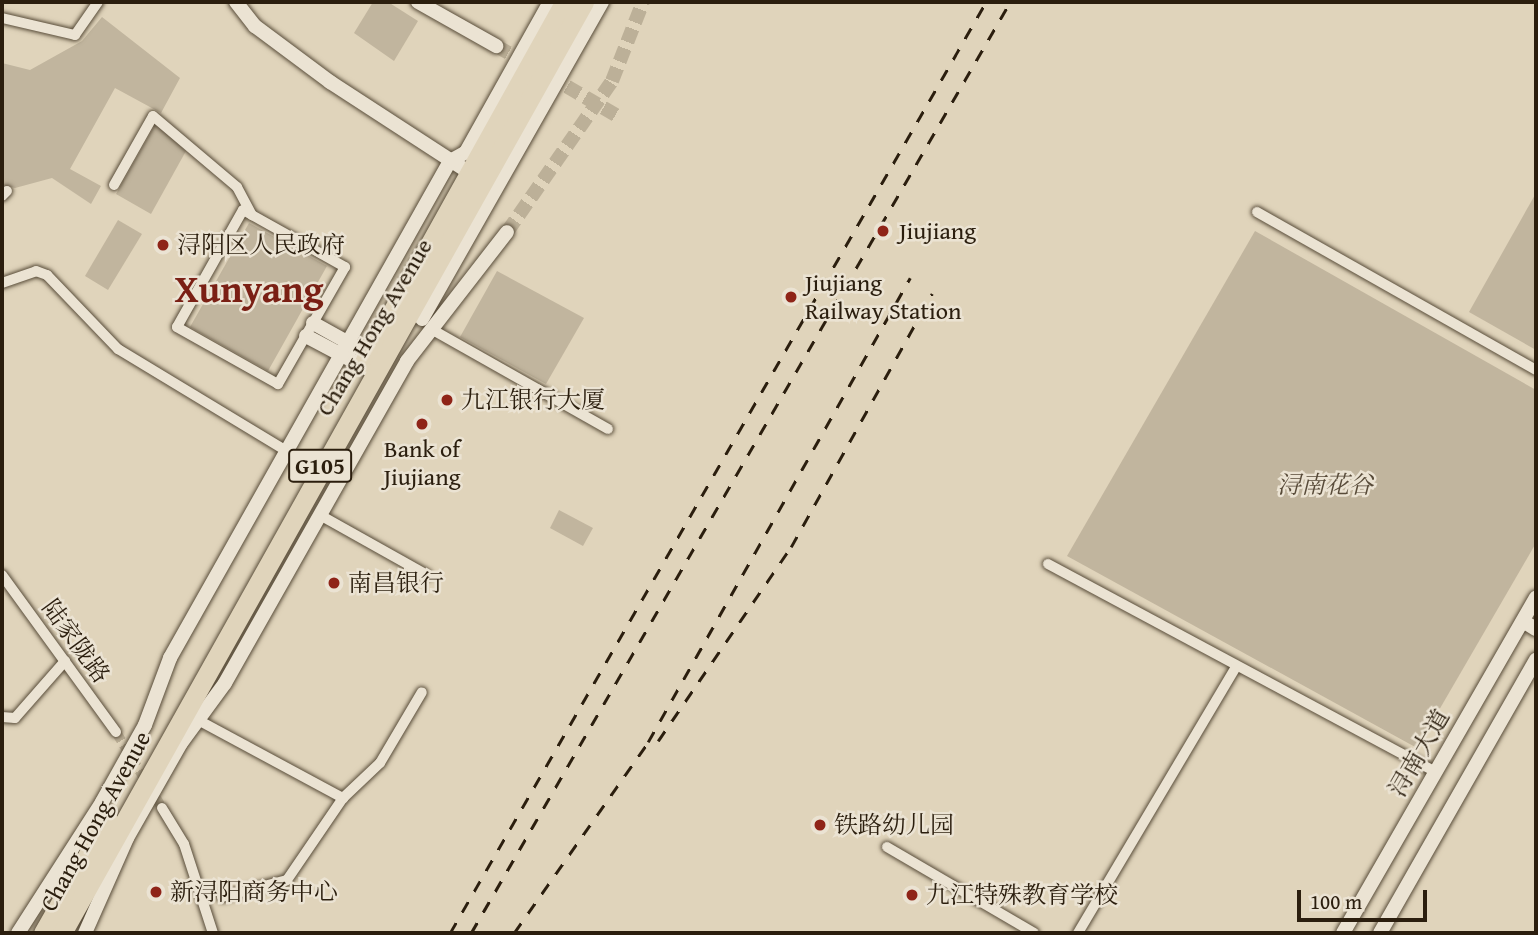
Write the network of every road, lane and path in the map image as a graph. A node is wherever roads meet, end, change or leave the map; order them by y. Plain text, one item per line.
1 (98, 2) edge
2 (236, 2) edge
3 (418, 2) edge
4 (550, 2) edge
5 (564, 2) edge
6 (584, 2) edge
7 (602, 2) edge
8 (2, 18) edge
9 (496, 46) tunnel mouth
10 (458, 166) junction
11 (114, 184) dead end
12 (1257, 212) dead end
13 (252, 215) junction
14 (507, 232) tunnel mouth
15 (438, 271) junction
16 (2, 283) edge
17 (422, 318) junction
18 (310, 330) junction
19 (433, 330) junction
20 (345, 349) junction
21 (407, 361) junction
22 (370, 363) junction
23 (1536, 370) edge
24 (608, 429) dead end
25 (288, 452) junction
26 (320, 515) junction
27 (1048, 564) dead end
28 (2, 575) edge
29 (427, 575) dead end
30 (1536, 598) edge
31 (1522, 621) junction
32 (1536, 629) edge
33 (1536, 659) edge
34 (65, 661) junction
35 (1236, 667) junction
36 (422, 692) dead end
37 (2, 718) edge
38 (198, 720) junction
39 (116, 732) tunnel mouth
40 (1434, 771) junction
41 (343, 798) junction
42 (162, 808) tunnel mouth
43 (887, 847) dead end
44 (222, 897) dead end
45 (18, 933) edge
46 (43, 933) edge
47 (62, 933) edge
48 (85, 933) edge
49 (213, 933) edge
50 (1034, 933) edge
51 (1078, 933) edge
52 (1343, 933) edge
53 (1380, 933) edge

1 - 8 street
2 - 10 street
3 - 9 street
4 - 10 street
5 - 10 highway, Chang Hong Avenue / G105
6 - 15 highway, Chang Hong Avenue / G105
7 - 17 street
10 - 20 street
10 - 22 highway, Chang Hong Avenue / G105
11 - 13 street
12 - 23 street
13 - 18 street
13 - 18 street
14 - 19 street
15 - 17 street
15 - 22 highway, Chang Hong Avenue / G105
16 - 25 street
17 - 21 street
18 - 20 street
19 - 21 street
19 - 24 street
20 - 22 street
20 - 25 street
21 - 26 street
22 - 46 highway, Chang Hong Avenue / G105
22 - 47 highway, Chang Hong Avenue / G105
25 - 45 street
26 - 29 street
26 - 38 street
27 - 35 street
28 - 34 street, 陆家陇路
30 - 31 street, 浔南大道
31 - 32 street
31 - 40 street, 浔南大道
33 - 53 street
34 - 37 street
34 - 39 street, 陆家陇路
35 - 40 street
35 - 51 street
36 - 41 street
38 - 41 street
38 - 48 street
40 - 52 street, 浔南大道
41 - 44 street
42 - 49 street
43 - 50 street

